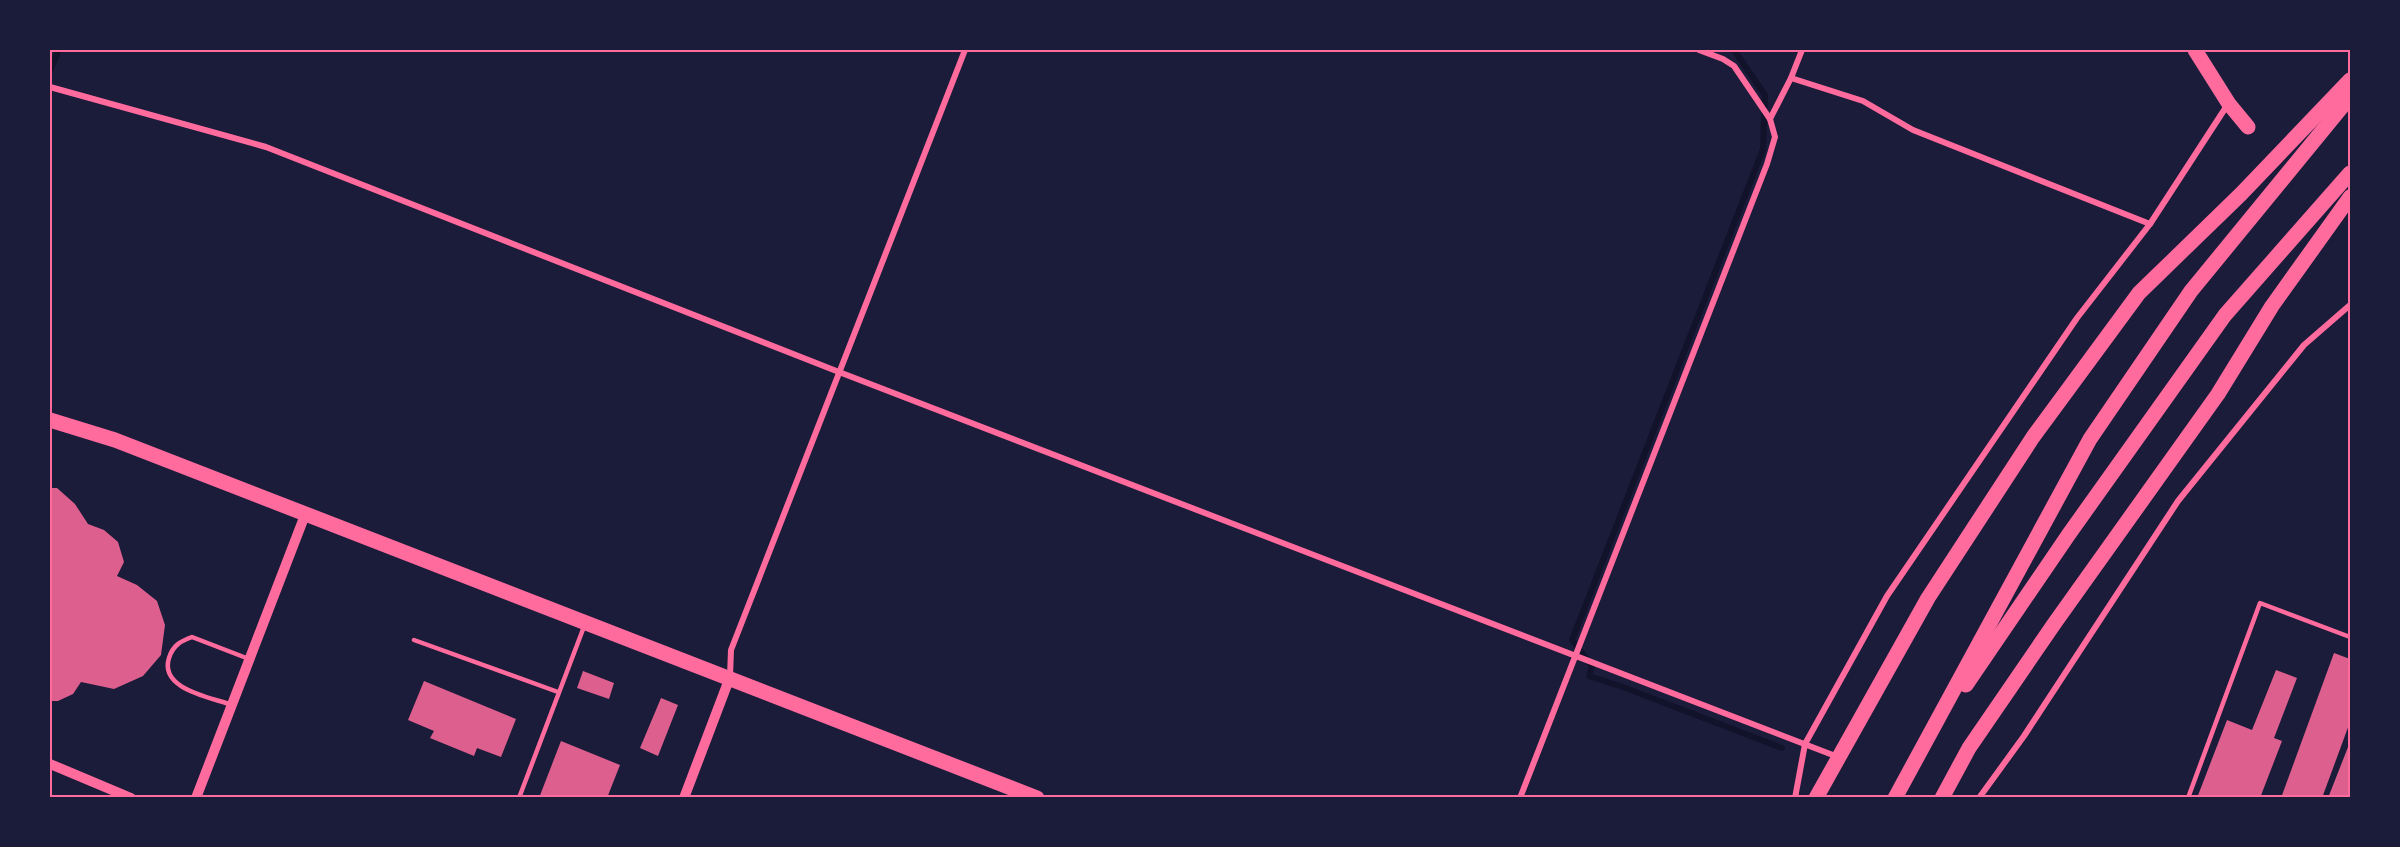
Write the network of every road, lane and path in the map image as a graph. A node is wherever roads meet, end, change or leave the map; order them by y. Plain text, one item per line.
1 (965, 50) edge
2 (1699, 50) edge
3 (1802, 50) edge
4 (2195, 50) edge
5 (1791, 78) junction
6 (2350, 80) edge
7 (50, 87) edge
8 (2350, 97) edge
9 (2229, 104) junction
10 (1770, 118) junction
11 (2248, 127) dead end
12 (2350, 173) edge
13 (2350, 197) edge
14 (2150, 224) junction
15 (2350, 305) edge
16 (839, 372) junction
17 (50, 420) edge
18 (305, 515) junction
19 (586, 622) junction
20 (2350, 637) edge
21 (414, 640) dead end
22 (1577, 657) junction
23 (250, 659) junction
24 (730, 677) junction
25 (558, 693) junction
26 (232, 705) junction
27 (1805, 744) junction
28 (1838, 757) junction
29 (50, 764) edge
30 (1909, 770) junction
31 (131, 798) edge
32 (196, 798) edge
33 (519, 798) edge
34 (684, 798) edge
35 (1037, 798) edge
36 (1520, 798) edge
37 (1795, 798) edge
38 (1816, 798) edge
39 (1895, 798) edge
40 (1942, 798) edge
41 (1979, 798) edge
42 (2188, 798) edge

1 - 16 street
2 - 10 street
3 - 5 street
4 - 9 main road
5 - 10 street
5 - 14 street
6 - 28 main road
7 - 16 street
8 - 30 main road
9 - 11 main road
9 - 14 street
10 - 22 street
12 - 30 main road
13 - 40 main road
14 - 27 street
15 - 41 street
16 - 22 street
16 - 24 street
17 - 18 main road
18 - 19 main road
18 - 23 street
19 - 24 main road
19 - 25 lane
20 - 42 lane
21 - 25 lane
22 - 27 street
22 - 36 street
23 - 26 street
23 - 26 lane
24 - 34 street
24 - 35 main road
25 - 33 lane
26 - 32 street
27 - 28 street
27 - 37 street
28 - 38 main road
29 - 31 street
30 - 39 main road

